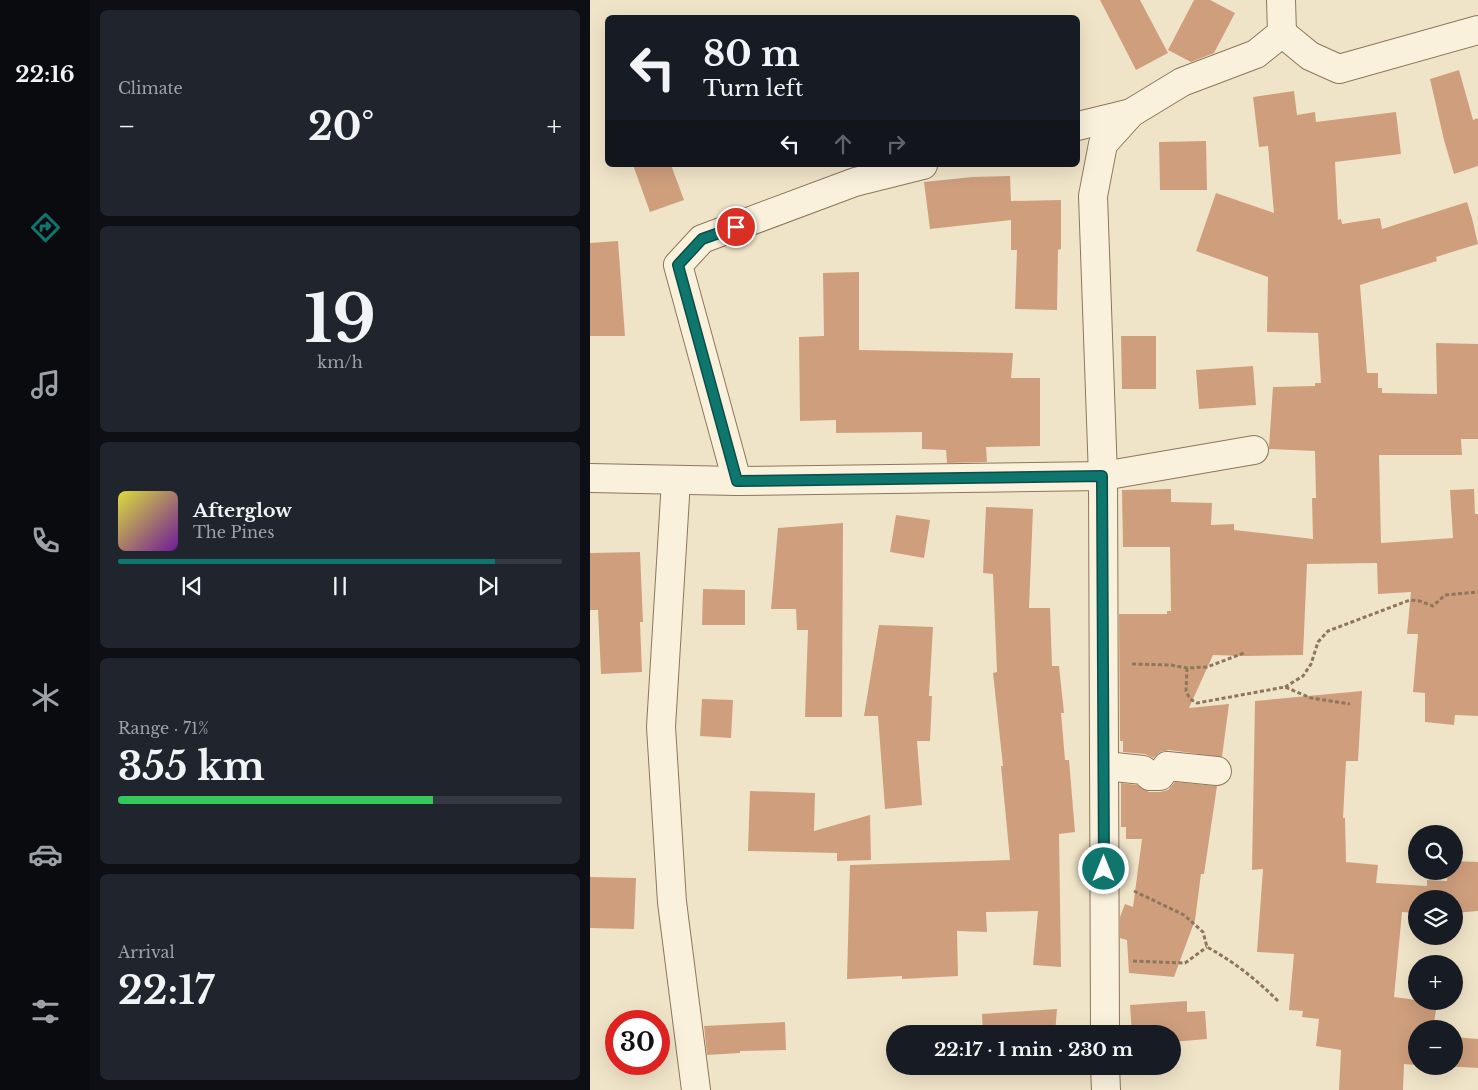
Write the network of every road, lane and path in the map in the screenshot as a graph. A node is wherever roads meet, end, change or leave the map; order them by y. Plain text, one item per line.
1 (1281, 0) edge
2 (1478, 30) edge
3 (1282, 33) junction
4 (1131, 113) junction
5 (1080, 126) edge
6 (915, 167) edge
7 (1254, 450) dead end
8 (1102, 476) junction
9 (590, 478) edge
10 (676, 480) junction
11 (737, 481) junction
12 (1478, 592) edge
13 (1244, 652) dead end
14 (1104, 663) junction
15 (1186, 668) junction
16 (1285, 687) junction
17 (1350, 704) dead end
18 (1105, 766) junction
19 (1217, 771) dead end
20 (1104, 886) junction
21 (1207, 947) junction
22 (1104, 960) junction
23 (1278, 1000) dead end
24 (1105, 1025) edge
25 (1105, 1075) edge
26 (696, 1090) edge
27 (1106, 1090) edge

1 - 3 street
2 - 3 street
3 - 4 street
4 - 5 street
4 - 8 street
6 - 11 street
7 - 8 street
8 - 11 street
8 - 14 street
9 - 10 street
10 - 11 street
10 - 26 street
12 - 16 path
13 - 15 path
14 - 15 path
14 - 18 street
15 - 16 path
16 - 17 path
18 - 19 street
18 - 20 street
20 - 21 path
20 - 22 street
21 - 22 path
21 - 23 path
22 - 24 street
25 - 27 street

